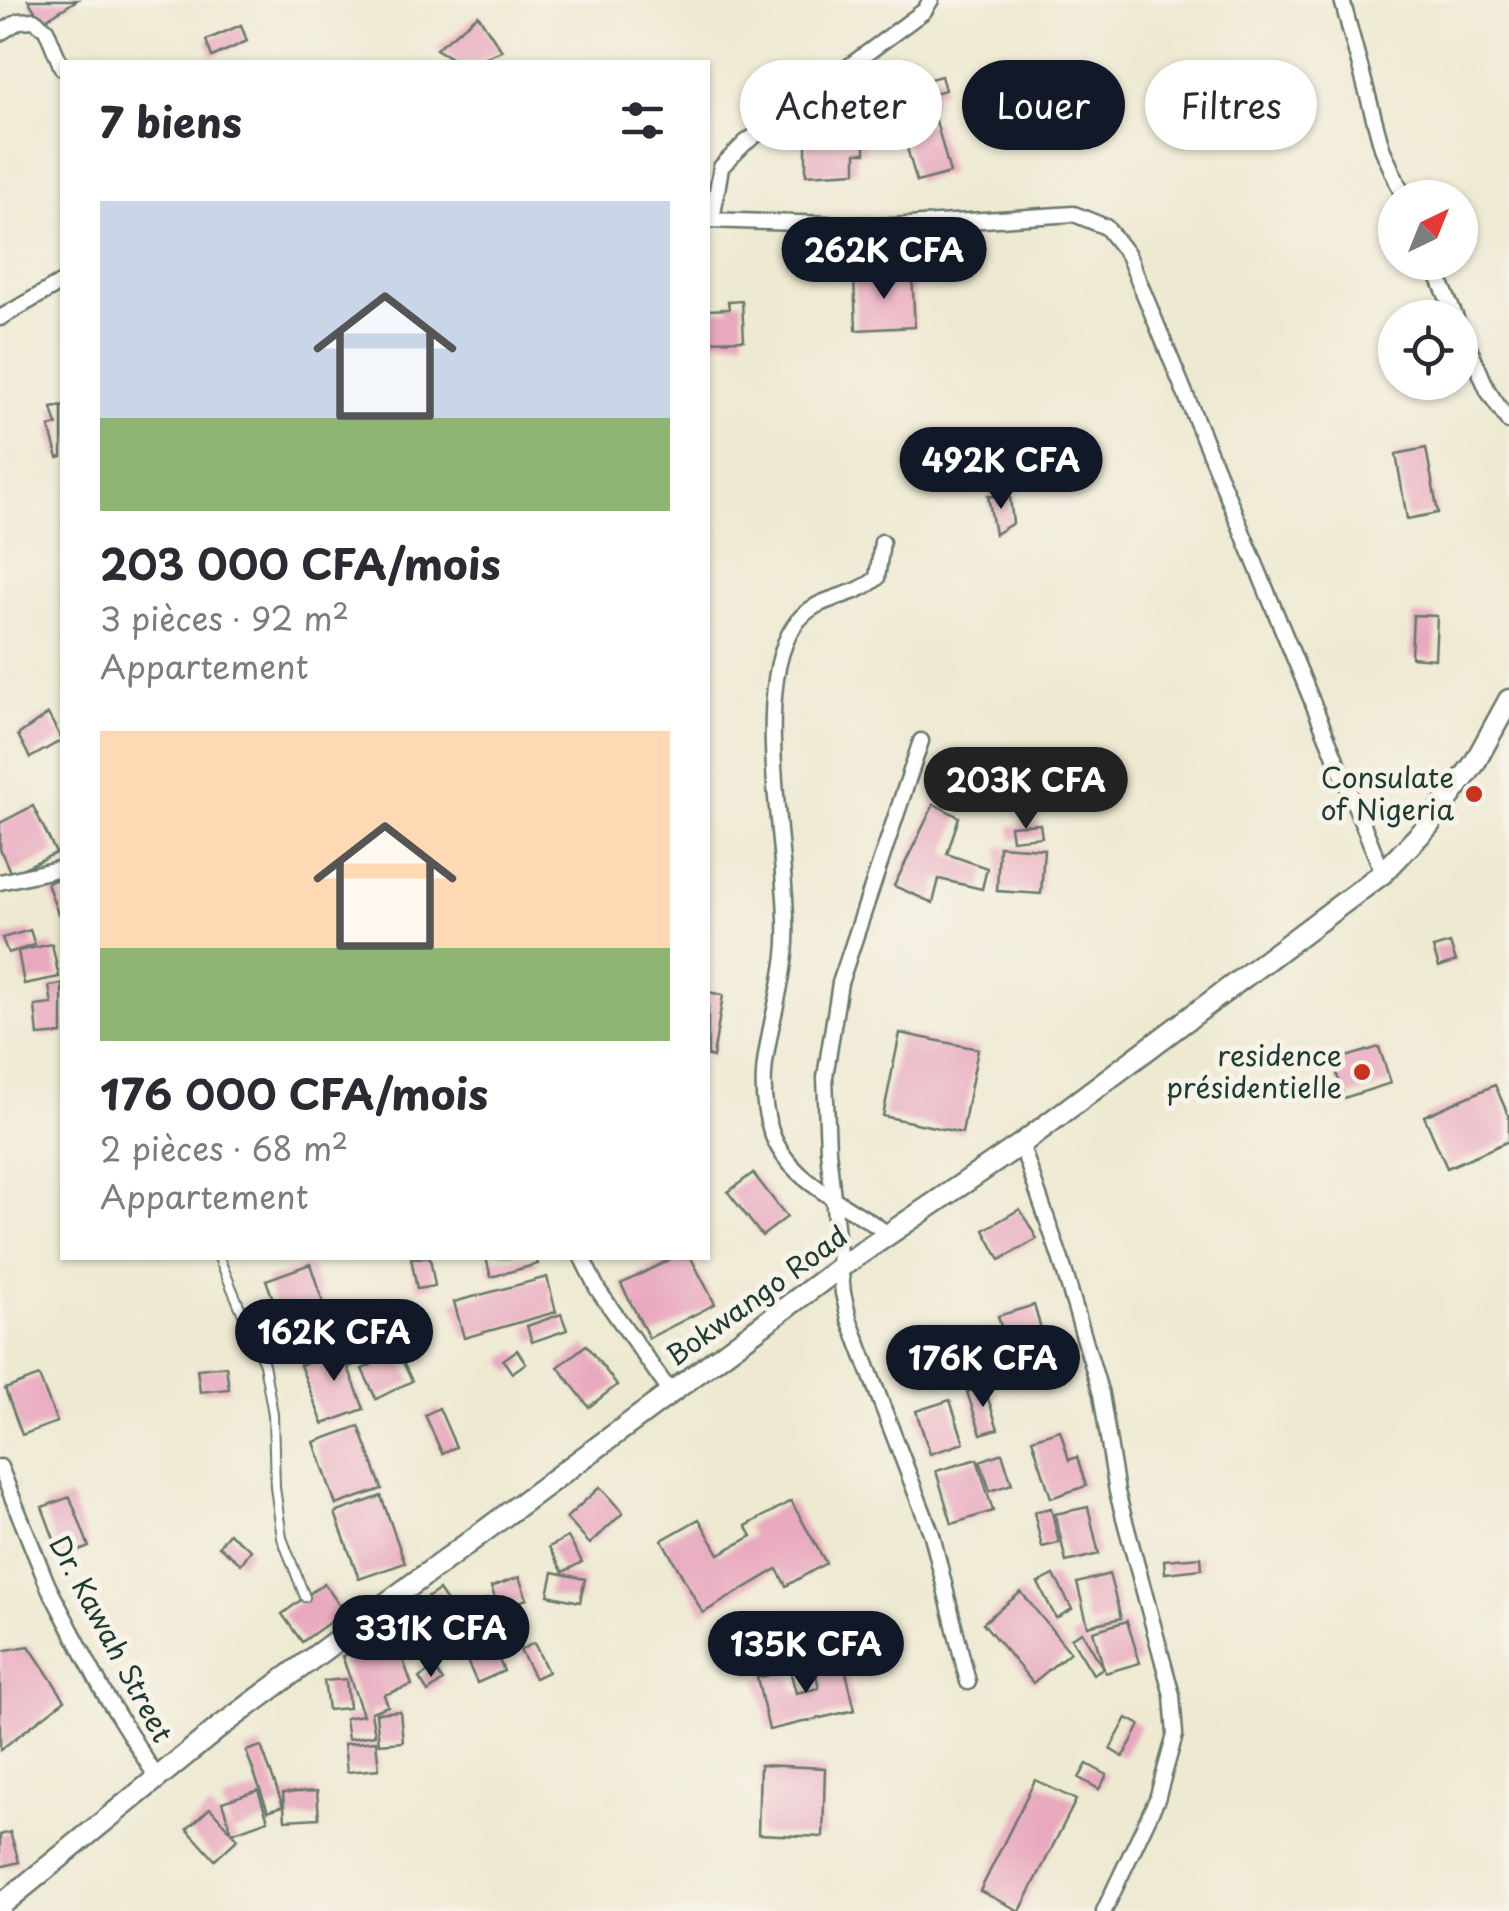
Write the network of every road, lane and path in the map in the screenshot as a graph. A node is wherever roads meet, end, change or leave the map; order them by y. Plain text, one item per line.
1 (932, 0) edge
2 (1342, 0) edge
3 (0, 32) edge
4 (60, 63) edge
5 (1396, 180) edge
6 (710, 220) edge
7 (60, 283) edge
8 (0, 318) edge
9 (1478, 367) edge
10 (1509, 422) edge
11 (882, 542) dead end
12 (1509, 700) edge
13 (921, 741) dead end
14 (60, 868) edge
15 (1384, 873) junction
16 (0, 882) edge
17 (1022, 1144) junction
18 (836, 1202) junction
19 (888, 1235) junction
20 (220, 1260) edge
21 (583, 1260) edge
22 (842, 1266) junction
23 (671, 1393) junction
24 (0, 1467) edge
25 (305, 1597) dead end
26 (968, 1682) dead end
27 (157, 1778) junction
28 (0, 1906) edge
29 (1104, 1911) edge

1 - 6 street
2 - 5 street
3 - 4 street
6 - 15 street
7 - 8 street
9 - 10 street
11 - 18 street
12 - 15 street, Bokwango Road
13 - 18 street
14 - 16 street
15 - 17 street, Bokwango Road
17 - 19 street, Bokwango Road
17 - 29 street
18 - 19 street
18 - 22 street
19 - 22 street, Bokwango Road
20 - 25 lane
21 - 23 street
22 - 23 street, Bokwango Road
22 - 26 street
23 - 27 street, Bokwango Road
24 - 27 street, Dr. Kawah Street
27 - 28 street, Bokwango Road

